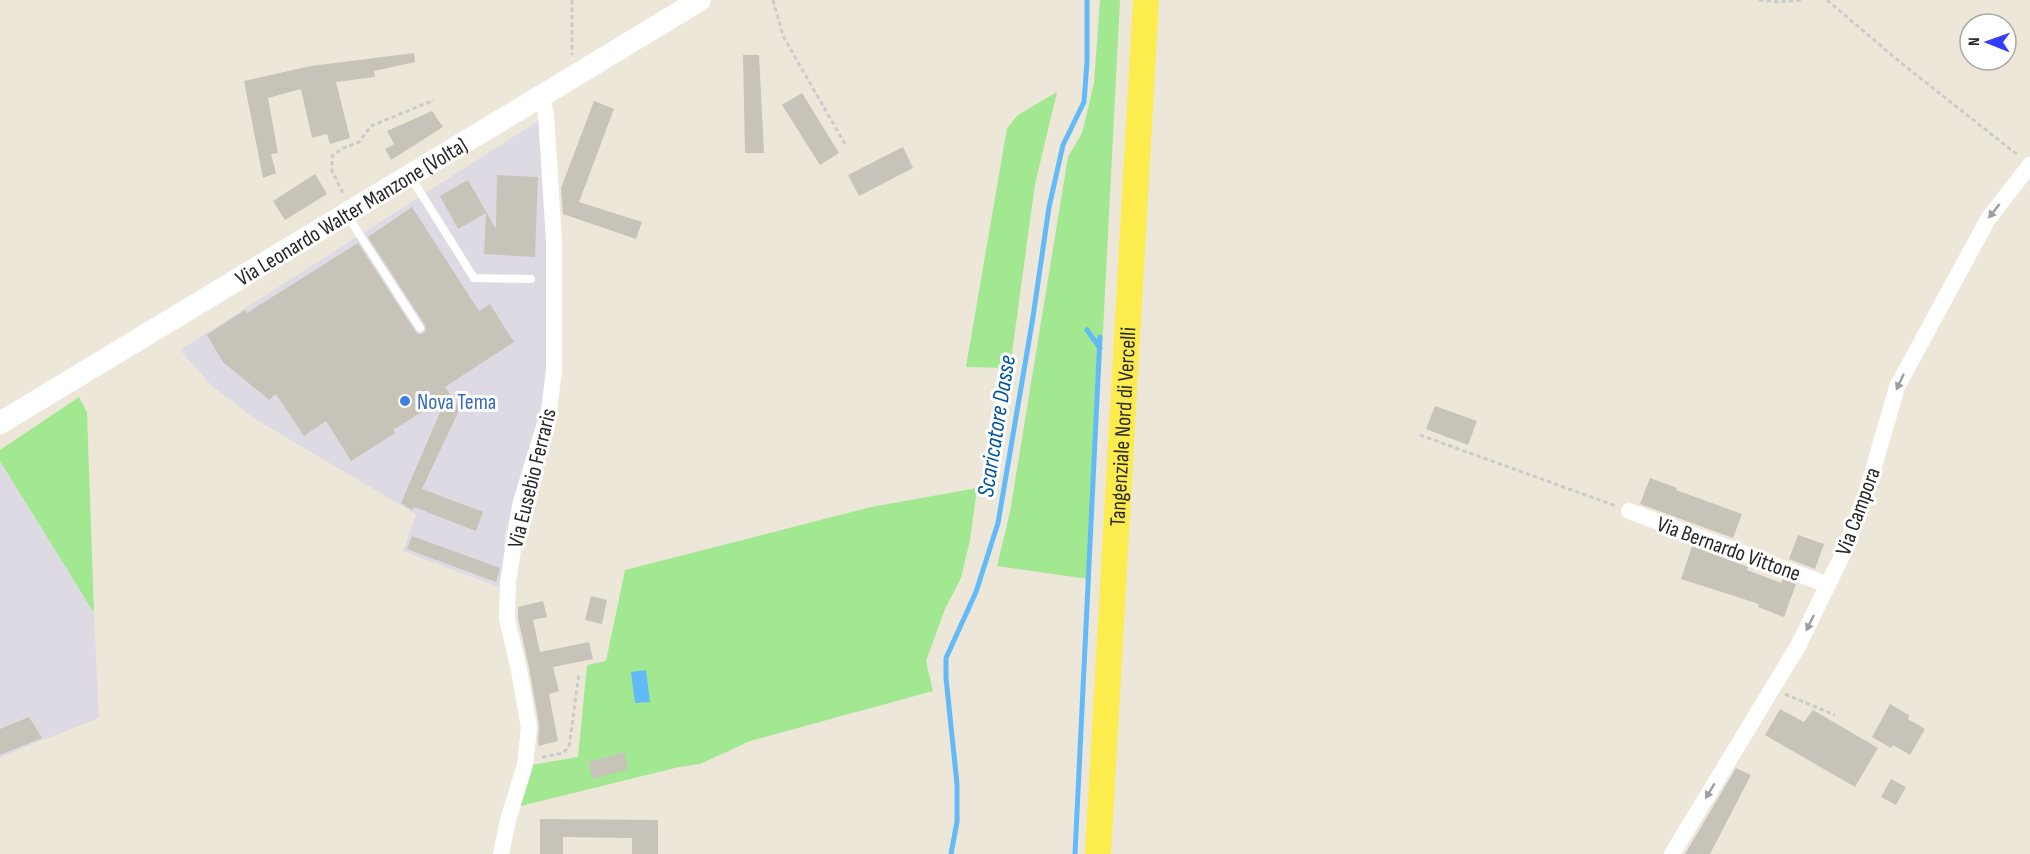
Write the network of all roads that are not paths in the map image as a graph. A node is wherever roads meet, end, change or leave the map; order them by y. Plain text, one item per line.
1 (700, 0) edge
2 (1146, 0) edge
3 (541, 96) junction
4 (2025, 161) edge
5 (409, 176) junction
6 (349, 212) junction
7 (531, 279) dead end
8 (420, 328) dead end
9 (0, 423) edge
10 (1629, 511) road end
11 (1828, 585) junction
12 (501, 854) edge
13 (1098, 854) edge
14 (1672, 854) edge

1 - 3 main road, Via Leonardo Walter Manzone (Volta)
2 - 13 main road, Tangenziale Nord di Vercelli
3 - 5 main road, Via Leonardo Walter Manzone (Volta)
3 - 12 street, Via Eusebio Ferraris
4 -> 11 street, Via Campora
5 - 6 main road, Via Leonardo Walter Manzone (Volta)
5 - 7 lane
6 - 8 lane
6 - 9 main road, Via Leonardo Walter Manzone (Volta)
10 - 11 street, Via Bernardo Vittone
11 -> 14 street, Via Campora

